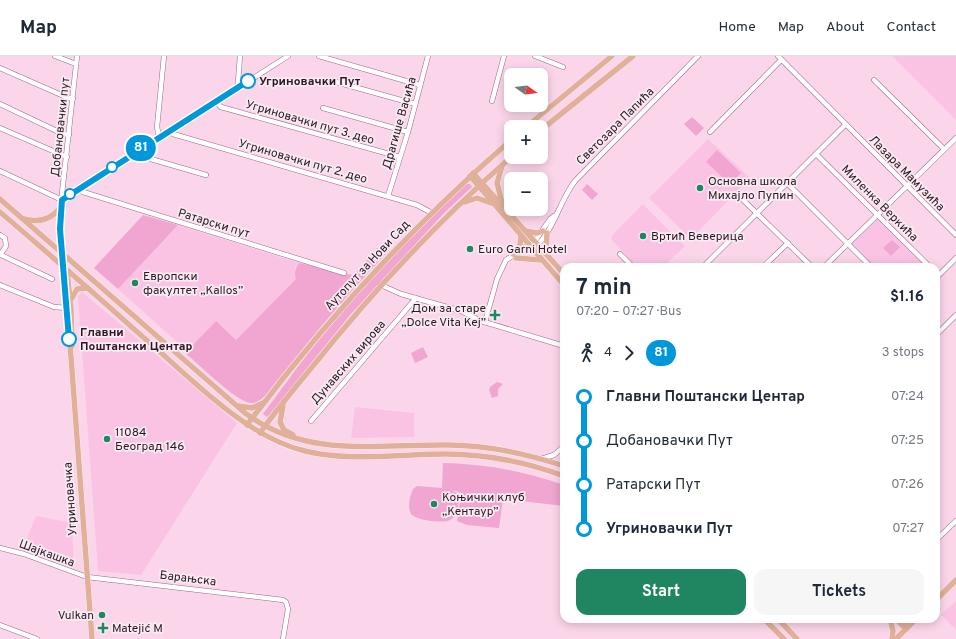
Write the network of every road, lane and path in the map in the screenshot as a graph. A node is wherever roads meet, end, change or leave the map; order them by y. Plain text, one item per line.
1 (55, 56) edge
2 (77, 56) edge
3 (164, 56) edge
4 (240, 56) edge
5 (288, 56) edge
6 (319, 56) edge
7 (428, 56) edge
8 (504, 56) edge
9 (538, 56) edge
10 (612, 56) edge
11 (632, 56) edge
12 (698, 56) edge
13 (780, 58) edge
14 (76, 64) junction
15 (563, 67) dead end
16 (0, 68) edge
17 (874, 80) dead end
18 (336, 82) dead end
19 (420, 85) junction
20 (239, 87) junction
21 (73, 99) junction
22 (216, 102) junction
23 (492, 102) dead end
24 (0, 104) edge
25 (415, 104) junction
26 (323, 108) dead end
27 (534, 120) edge
28 (548, 124) edge
29 (845, 125) junction
30 (0, 128) edge
31 (169, 131) junction
32 (408, 132) junction
33 (710, 132) dead end
34 (69, 135) junction
35 (159, 137) junction
36 (956, 138) edge
37 (504, 146) edge
38 (944, 149) junction
39 (134, 153) junction
40 (816, 154) junction
41 (67, 157) junction
42 (400, 157) junction
43 (502, 164) joint
44 (0, 171) edge
45 (206, 175) dead end
46 (472, 175) junction
47 (787, 183) junction
48 (481, 184) junction
49 (906, 186) junction
50 (78, 189) junction
51 (738, 194) dead end
52 (388, 196) junction
53 (0, 199) edge
54 (62, 200) junction
55 (494, 206) junction
56 (61, 207) junction
57 (457, 207) junction
58 (504, 207) joint
59 (0, 212) edge
60 (430, 212) junction
61 (757, 213) junction
62 (877, 215) junction
63 (512, 216) edge
64 (23, 219) junction
65 (526, 231) junction
66 (545, 232) junction
67 (0, 234) edge
68 (956, 235) edge
69 (520, 236) junction
70 (536, 243) junction
71 (788, 243) junction
72 (848, 244) junction
73 (530, 247) junction
74 (546, 254) junction
75 (620, 254) dead end
76 (0, 255) edge
77 (63, 255) junction
78 (515, 256) junction
79 (956, 258) edge
80 (542, 260) junction
81 (629, 263) edge
82 (707, 263) edge
83 (767, 263) edge
84 (808, 263) edge
85 (828, 263) edge
86 (867, 263) edge
87 (926, 263) edge
88 (65, 268) junction
89 (560, 270) edge
90 (344, 273) dead end
91 (940, 273) edge
92 (52, 279) dead end
93 (560, 280) edge
94 (0, 285) edge
95 (381, 285) junction
96 (87, 288) junction
97 (416, 298) junction
98 (71, 300) junction
99 (68, 308) junction
100 (956, 315) edge
101 (486, 322) junction
102 (940, 331) edge
103 (560, 345) edge
104 (267, 399) junction
105 (285, 400) junction
106 (237, 405) junction
107 (252, 418) junction
108 (311, 421) dead end
109 (247, 425) junction
110 (265, 426) junction
111 (260, 433) junction
112 (304, 440) junction
113 (560, 450) edge
114 (541, 459) junction
115 (560, 465) edge
116 (560, 475) edge
117 (956, 521) edge
118 (940, 536) edge
119 (0, 548) edge
120 (87, 577) junction
121 (956, 580) edge
122 (940, 596) edge
123 (768, 623) edge
124 (782, 623) edge
125 (891, 623) edge
126 (902, 623) edge
127 (906, 623) edge
128 (912, 623) edge
129 (0, 625) edge
130 (908, 627) junction
131 (37, 639) edge
132 (92, 639) edge
133 (283, 639) edge
134 (784, 639) edge
135 (797, 639) edge
136 (892, 639) edge
137 (896, 639) edge

1 - 14 street
2 - 14 street, Добановачки пут
3 - 35 street
4 - 20 street
5 - 20 street
6 - 19 street
7 - 19 street, Драгише Васића
8 - 23 street
9 - 15 street
10 - 27 main road
11 - 28 main road
12 - 66 street, Светозара Папића
13 - 29 street
13 - 33 street
14 - 21 street, Добановачки пут
16 - 21 street
17 - 38 street
18 - 25 street
19 - 25 street, Драгише Васића
20 - 22 street
21 - 34 street, Добановачки пут
22 - 31 street
22 - 42 street, Угриновачки пут 3. део
24 - 34 street
25 - 32 street, Драгише Васића
26 - 32 street
29 - 40 street
29 - 49 street, Лазара Мамузића
30 - 41 street
31 - 35 street
31 - 52 street, Угриновачки пут 2. део
32 - 42 street, Драгише Васића
34 - 41 street, Добановачки пут
35 - 39 street
36 - 38 street
37 - 46 main road, Аутопут за Нови Сад
38 - 49 street
39 - 45 street
39 - 50 street
40 - 47 street
40 - 62 street, Миленка Веркића
41 - 54 street, Добановачки пут
42 - 52 street, Драгише Васића
43 - 48 main road, Аутопут за Нови Сад
43 - 58 main road
44 - 54 street
46 - 48 main road
46 - 60 main road, Аутопут за Нови Сад
47 - 61 street
47 - 72 street
48 - 55 main road
48 - 57 main road, Аутопут за Нови Сад
48 - 58 main road
49 - 62 street
49 - 68 street, Лазара Мамузића
50 - 54 street
50 - 90 street, Ратарски пут
51 - 61 street
52 - 60 street, Угриновачки пут 2. део
53 - 64 main road
54 - 56 street
55 - 57 main road
55 - 69 main road
56 - 64 main road
56 - 77 street
57 - 95 main road, Аутопут за Нови Сад
59 - 88 main road
60 - 104 main road, Аутопут за Нови Сад
61 - 71 street
61 - 82 street
62 - 72 street
62 - 87 street, Миленка Веркића
63 - 65 main road
64 - 77 main road
65 - 66 main road
65 - 70 main road
66 - 70 street, Светозара Папића
66 - 74 main road
67 - 76 street
69 - 73 main road
69 - 78 main road
70 - 73 street, Светозара Папића
70 - 74 main road
71 - 83 street
71 - 84 street
72 - 85 street
72 - 86 street
73 - 78 street
73 - 80 main road
74 - 89 main road
75 - 81 street
76 - 92 street
77 - 88 main road, Угриновачка
77 - 106 main road
78 - 80 main road
78 - 101 street
79 - 91 street
80 - 93 main road
88 - 96 main road
88 - 98 main road, Угриновачка
88 - 99 main road, Угриновачка
94 - 99 street
95 - 97 street
95 - 105 main road, Аутопут за Нови Сад
96 - 98 main road
96 - 109 main road
97 - 101 street
97 - 108 street, Дунавских вирова
98 - 99 main road, Угриновачка
99 - 120 main road, Угриновачка
100 - 102 street
101 - 103 street
104 - 106 main road
104 - 107 main road, Аутопут за Нови Сад
105 - 110 main road, Аутопут за Нови Сад
105 - 112 main road
106 - 107 main road
107 - 109 main road, Аутопут за Нови Сад
107 - 110 main road
109 - 111 main road
110 - 111 main road, Аутопут за Нови Сад
110 - 112 main road
111 - 116 main road
112 - 114 main road
113 - 114 street
114 - 115 main road
117 - 118 street
119 - 120 street, Шајкашка
120 - 132 main road, Угриновачка
120 - 133 street, Барањска
121 - 122 main road
123 - 134 main road
124 - 135 main road
125 - 136 main road
126 - 130 main road
127 - 130 main road
128 - 130 main road
129 - 131 street
130 - 137 main road

